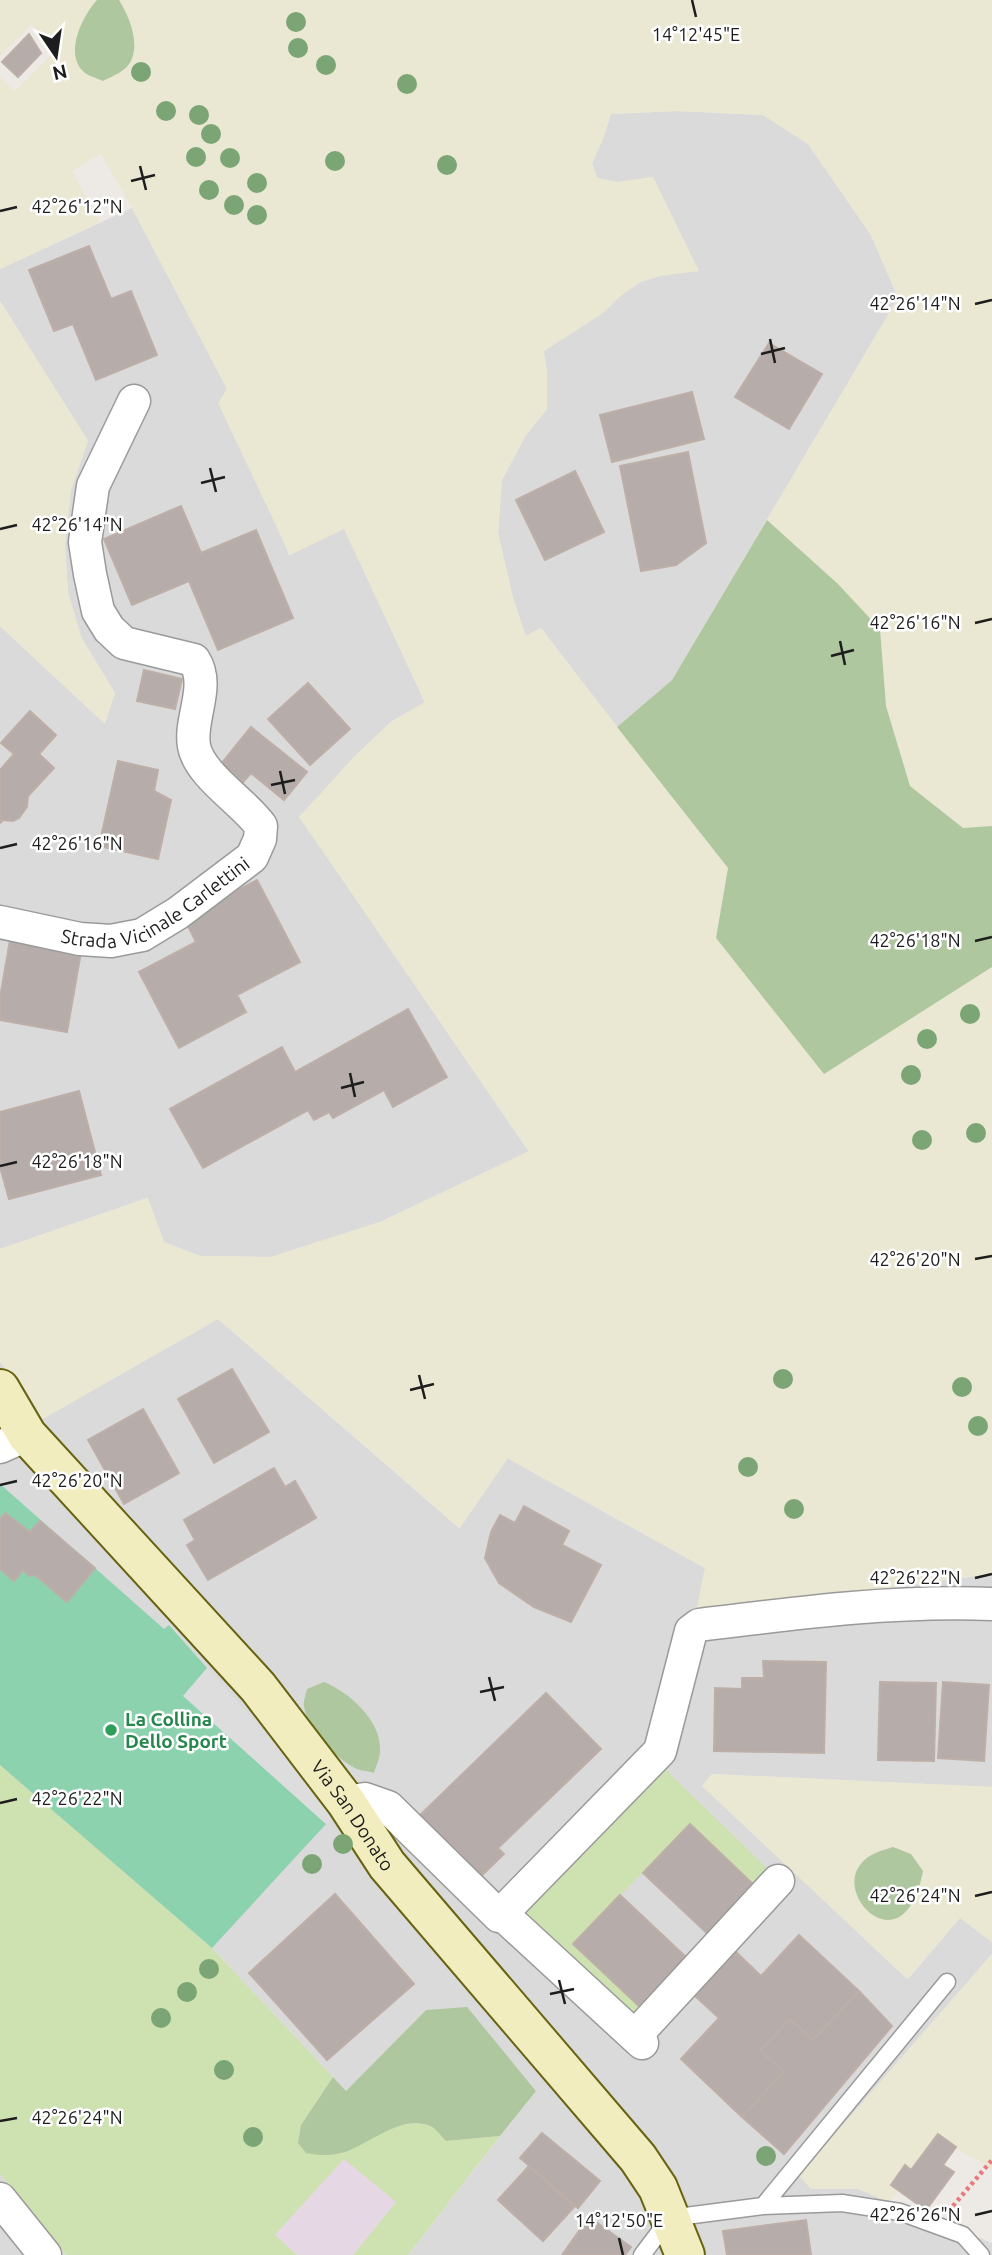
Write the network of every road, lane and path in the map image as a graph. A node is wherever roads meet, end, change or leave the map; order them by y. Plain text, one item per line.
1 (134, 401) dead end
2 (0, 922) edge
3 (0, 1389) edge
4 (14, 1441) edge
5 (992, 1604) edge
6 (346, 1802) junction
7 (778, 1881) dead end
8 (502, 1914) junction
9 (947, 1982) dead end
10 (992, 2160) edge
11 (0, 2199) edge
12 (763, 2206) junction
13 (670, 2218) junction
14 (937, 2225) junction
15 (46, 2255) edge
16 (642, 2255) edge
17 (685, 2255) edge
18 (981, 2255) edge

1 - 2 street, Strada Vicinale Carlettini
3 - 4 street, Via San Donato
4 - 6 street, Via San Donato
5 - 8 street
6 - 8 street
6 - 13 street, Via San Donato
7 - 8 street
9 - 12 lane
10 - 14 path
11 - 15 street
12 - 13 lane
12 - 14 lane
13 - 16 lane
13 - 17 street, Via San Donato
14 - 18 lane

